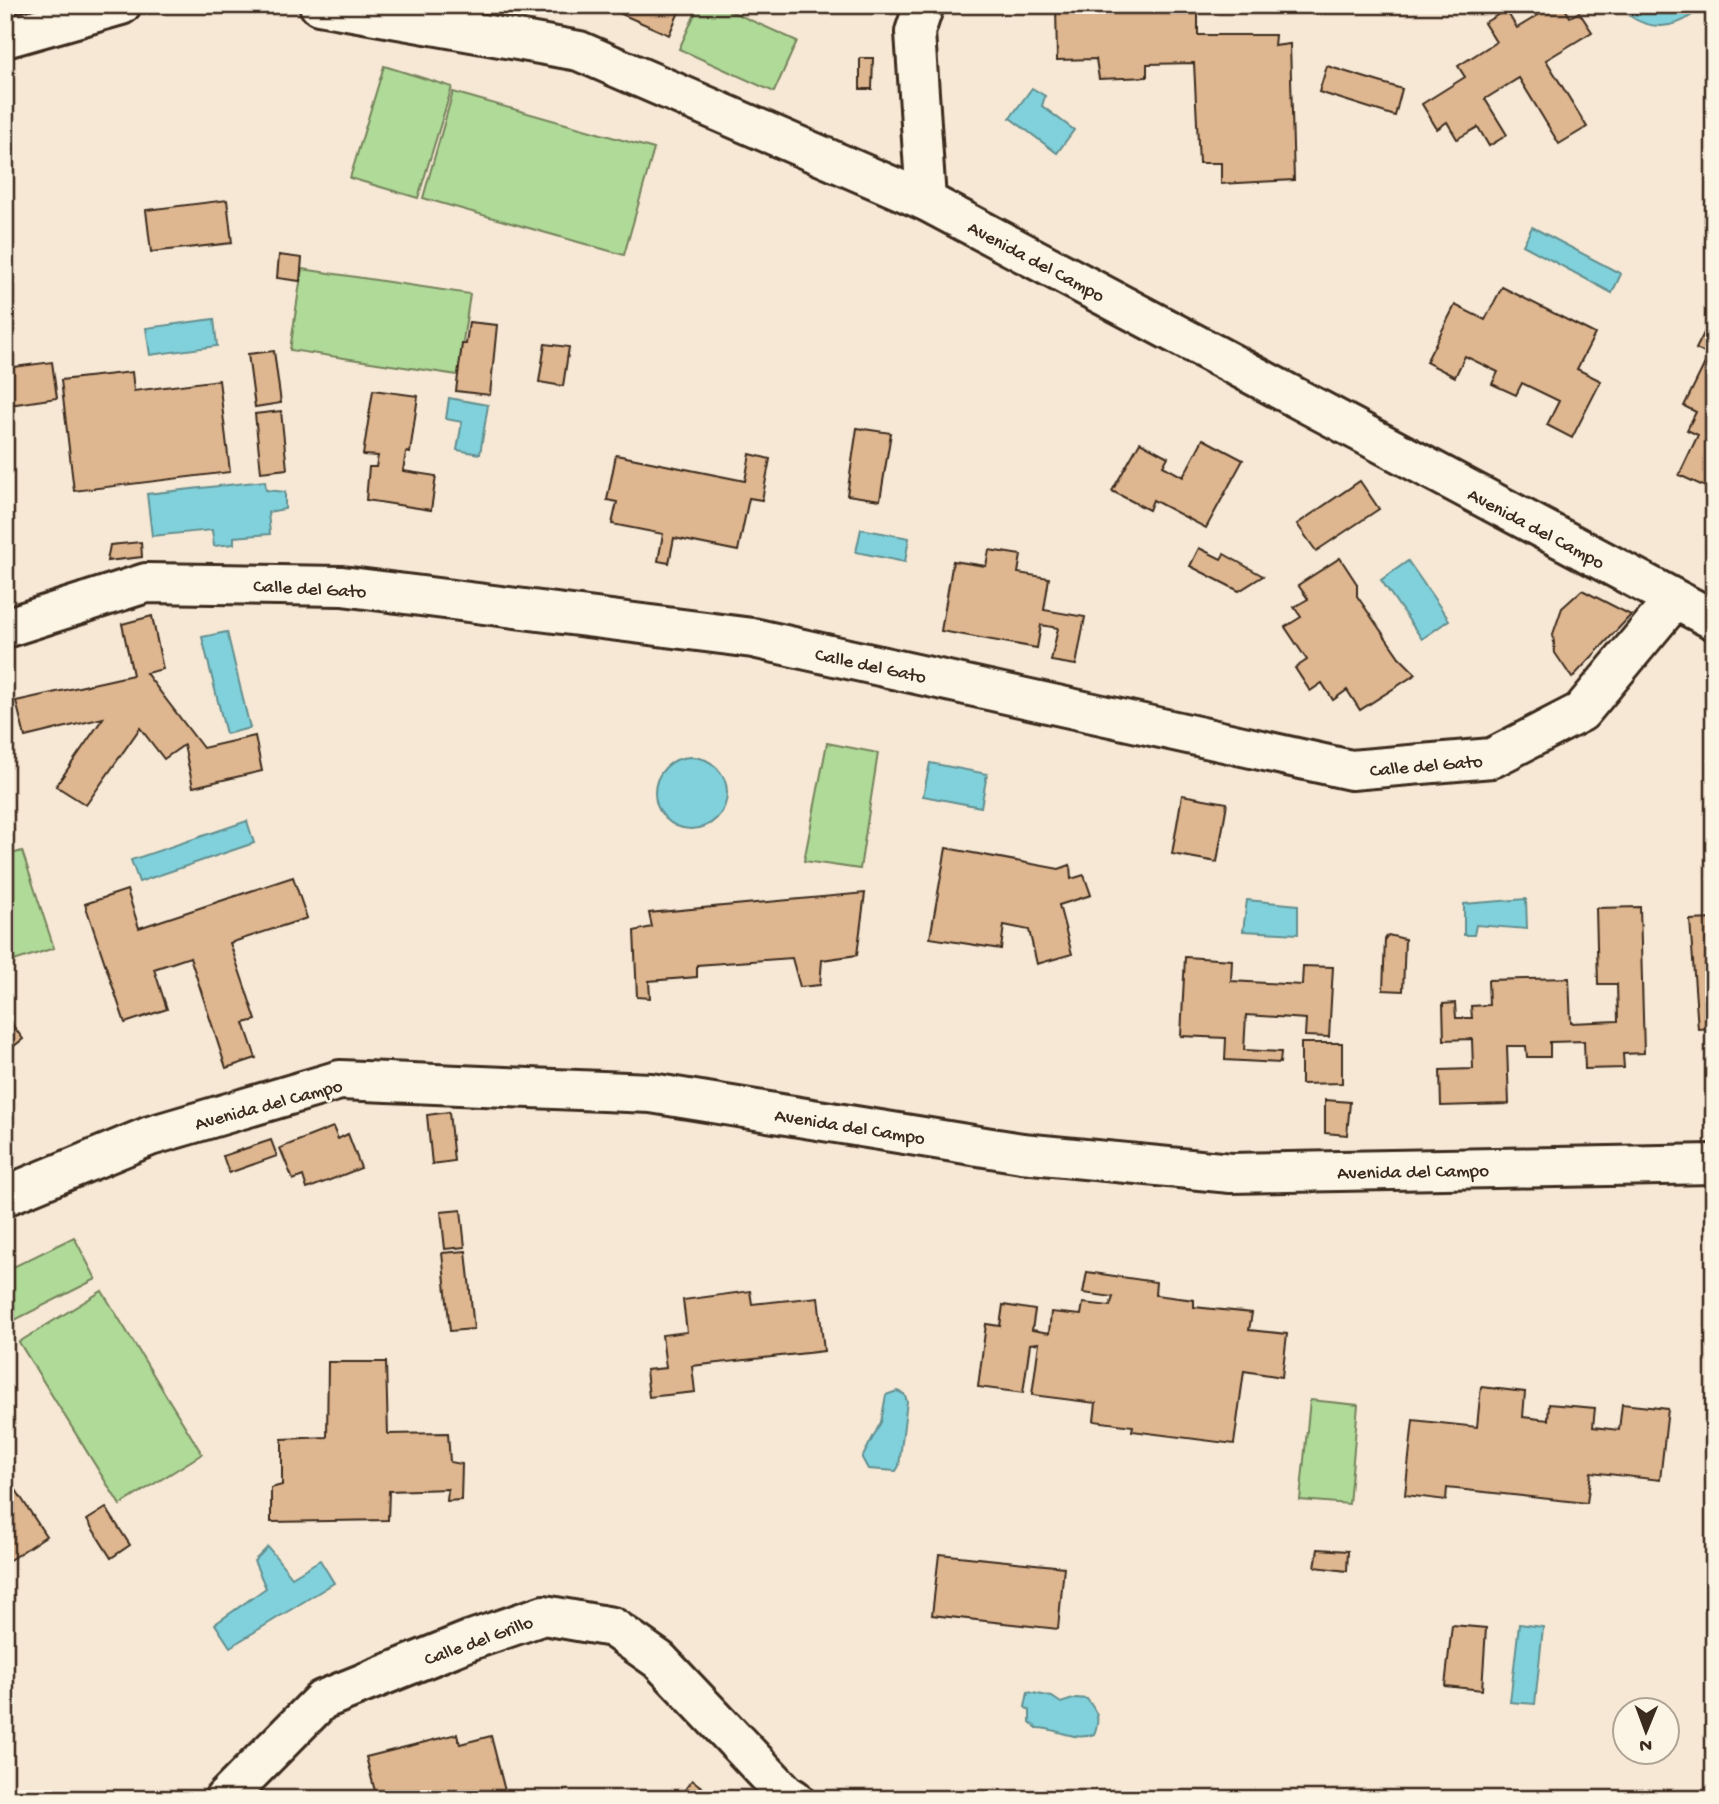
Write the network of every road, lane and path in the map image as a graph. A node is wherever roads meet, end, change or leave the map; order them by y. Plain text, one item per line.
1 (121, 5) edge
2 (319, 5) edge
3 (924, 5) edge
4 (5, 38) edge
5 (926, 201) junction
6 (1674, 600) junction
7 (1714, 620) edge
8 (5, 628) edge
9 (1714, 1164) edge
10 (5, 1196) edge
11 (224, 1799) edge
12 (794, 1799) edge

1 - 4 street
2 - 5 street, Avenida del Campo
3 - 5 street
5 - 6 street, Avenida del Campo
6 - 7 street, Avenida del Campo
6 - 8 street, Calle del Gato
9 - 10 street, Avenida del Campo
11 - 12 street, Calle del Grillo

